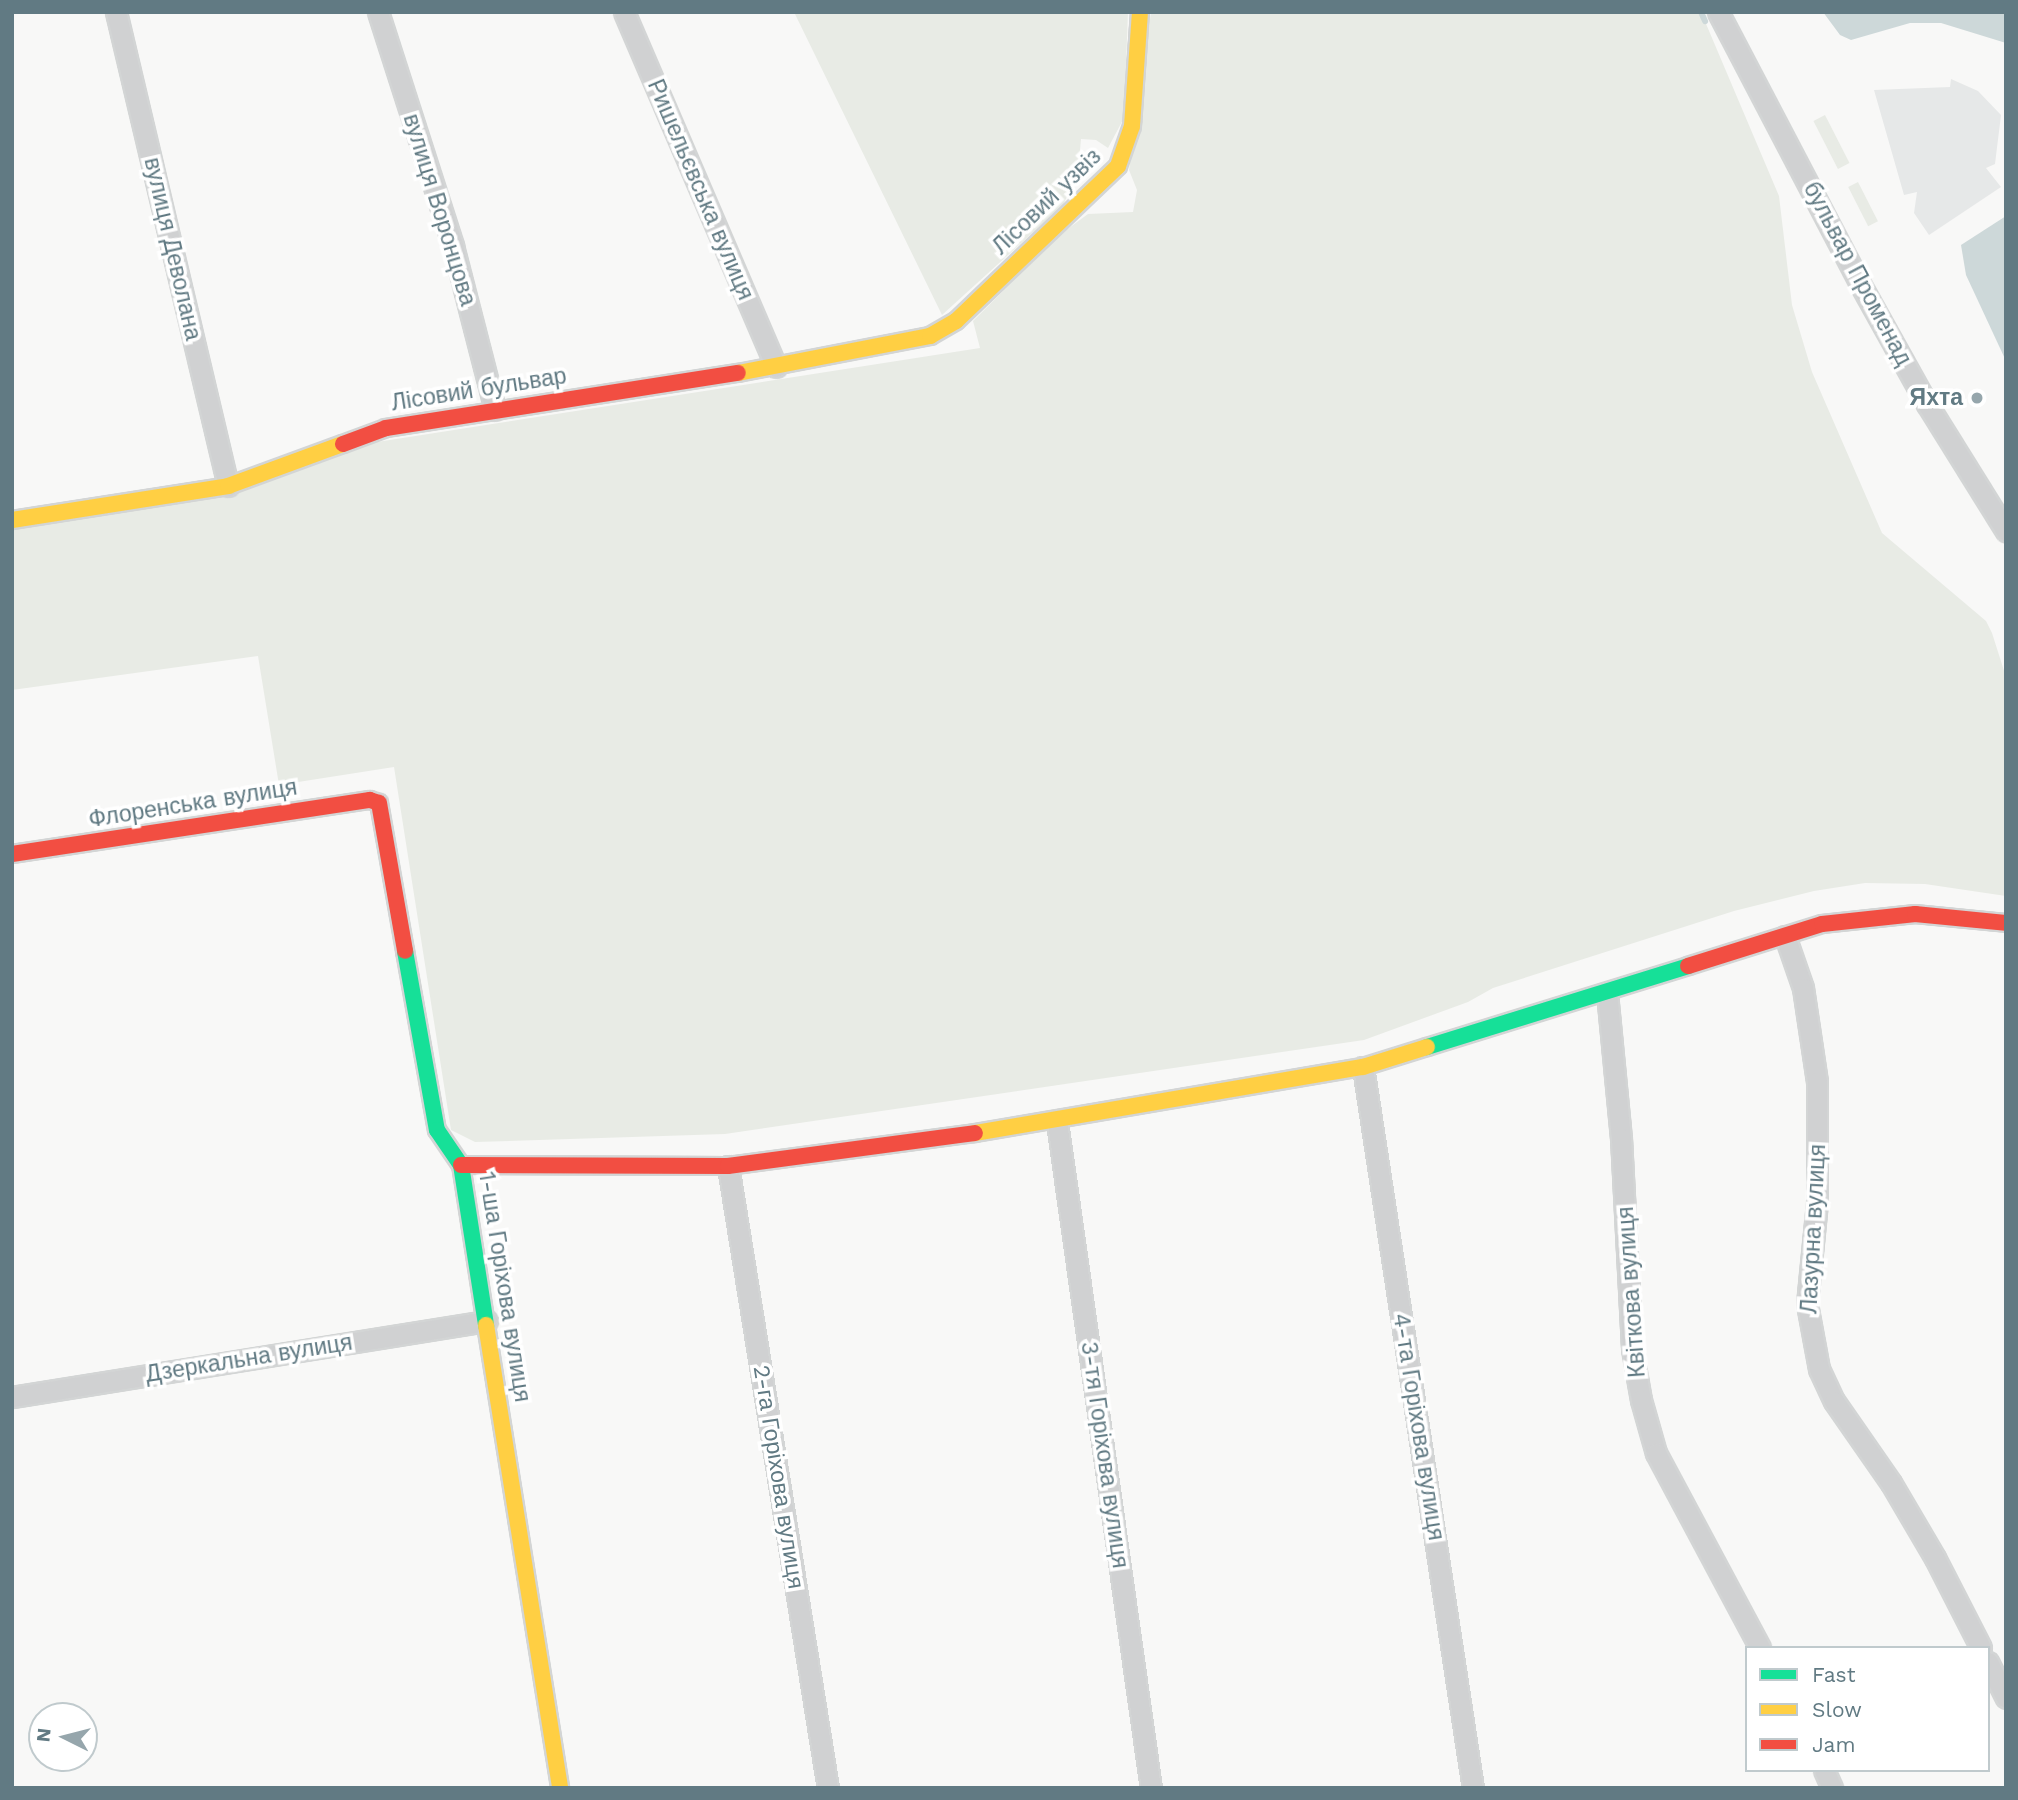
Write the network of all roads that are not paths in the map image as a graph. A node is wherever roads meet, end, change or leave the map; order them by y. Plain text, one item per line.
1 (116, 12) edge
2 (378, 12) edge
3 (624, 12) edge
4 (1140, 12) edge
5 (1718, 12) edge
6 (956, 321) joint
7 (776, 367) junction
8 (495, 410) junction
9 (228, 486) junction
10 (12, 520) edge
11 (2006, 531) edge
12 (379, 803) joint
13 (12, 854) edge
14 (2006, 923) edge
15 (1785, 936) junction
16 (1607, 993) junction
17 (1363, 1067) junction
18 (1057, 1122) junction
19 (461, 1166) junction
20 (728, 1166) junction
21 (487, 1321) junction
22 (12, 1397) edge
23 (1759, 1646) edge
24 (1980, 1646) edge
25 (1990, 1666) edge
26 (2006, 1698) edge
27 (1825, 1772) edge
28 (560, 1788) edge
29 (828, 1788) edge
30 (1151, 1788) edge
31 (1473, 1788) edge
32 (1832, 1788) edge

1 - 9 street, вулиця Деволана
2 - 8 street, вулиця Воронцова
3 - 7 street, Ришельєвська вулиця
4 - 6 street, Лісовий узвіз
5 - 11 street, бульвар Променад
6 - 7 street, Лісовий бульвар
7 - 8 street, Лісовий бульвар
8 - 9 street, Лісовий бульвар
9 - 10 street, Лісовий бульвар
12 - 13 street, Флоренська вулиця
12 - 19 street, 1-ша Горіхова вулиця
14 - 15 street
15 - 16 street
15 - 24 street, Лазурна вулиця
16 - 17 street
16 - 23 street, Квіткова вулиця
17 - 18 street
17 - 31 street, 4-та Горіхова вулиця
18 - 20 street
18 - 30 street, 3-тя Горіхова вулиця
19 - 20 street
19 - 21 street, 1-ша Горіхова вулиця
20 - 29 street, 2-га Горіхова вулиця
21 - 22 street, Дзеркальна вулиця
21 - 28 street, 1-ша Горіхова вулиця
25 - 26 street
27 - 32 street

